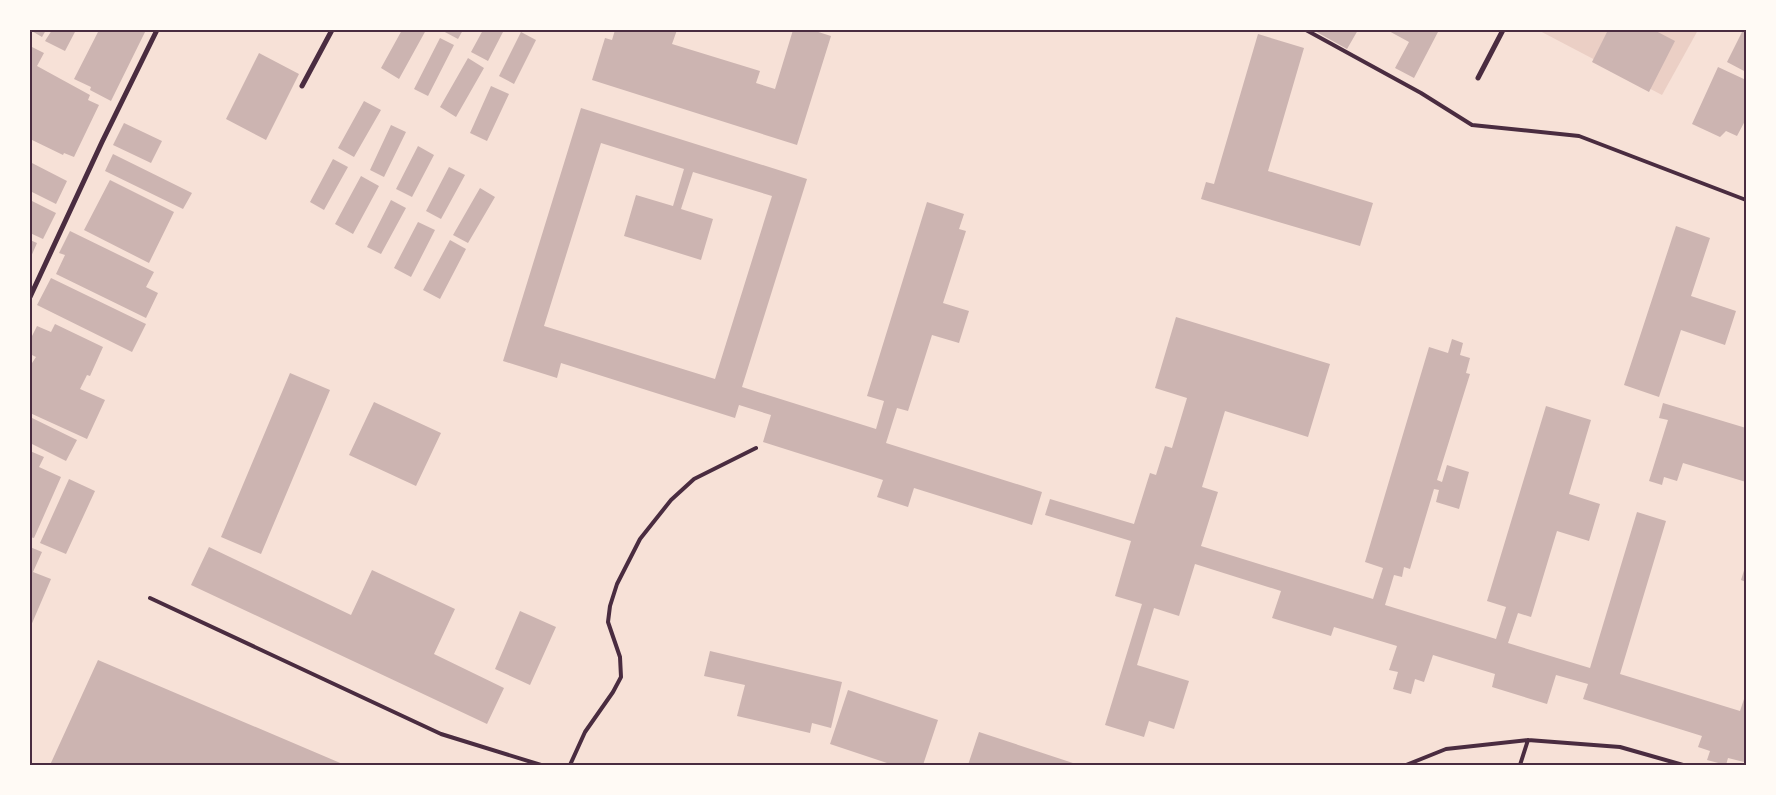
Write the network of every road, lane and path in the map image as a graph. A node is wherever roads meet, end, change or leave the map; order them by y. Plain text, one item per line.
1 (157, 30) edge
2 (332, 30) edge
3 (1306, 30) edge
4 (1503, 30) edge
5 (1478, 78) dead end
6 (302, 86) dead end
7 (1746, 200) edge
8 (30, 297) edge
9 (756, 448) dead end
10 (150, 598) dead end
11 (1528, 740) junction
12 (541, 765) edge
13 (570, 765) edge
14 (1406, 765) edge
15 (1520, 765) edge
16 (1683, 765) edge

1 - 8 street
2 - 6 street
3 - 7 lane
4 - 5 street
9 - 13 lane
10 - 12 lane
11 - 14 lane
11 - 15 lane
11 - 16 lane

